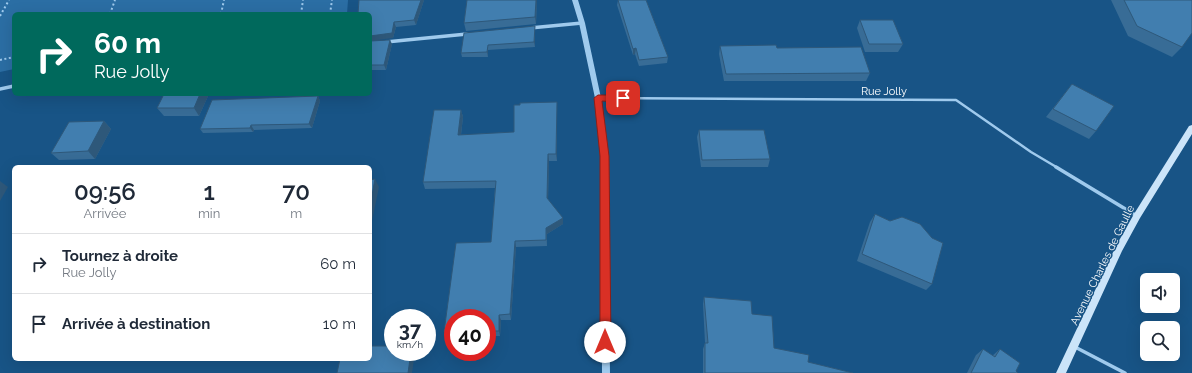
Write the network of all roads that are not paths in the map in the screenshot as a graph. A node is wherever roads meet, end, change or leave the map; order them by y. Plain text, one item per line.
1 (575, 0) edge
2 (582, 23) junction
3 (527, 28) edge
4 (472, 33) edge
5 (378, 42) edge
6 (12, 86) edge
7 (0, 89) edge
8 (598, 98) junction
9 (1192, 128) edge
10 (1137, 216) junction
11 (1074, 347) junction
12 (606, 373) edge
13 (1061, 373) edge
14 (1124, 373) edge

1 - 2 street
2 - 3 street
2 - 8 street
4 - 5 street
6 - 7 street
8 - 10 lane, Rue Jolly
8 - 12 street
9 - 10 main road, Avenue Charles de Gaulle
10 - 11 main road, Avenue Charles de Gaulle
11 - 13 main road, Avenue Charles de Gaulle
11 - 14 lane

